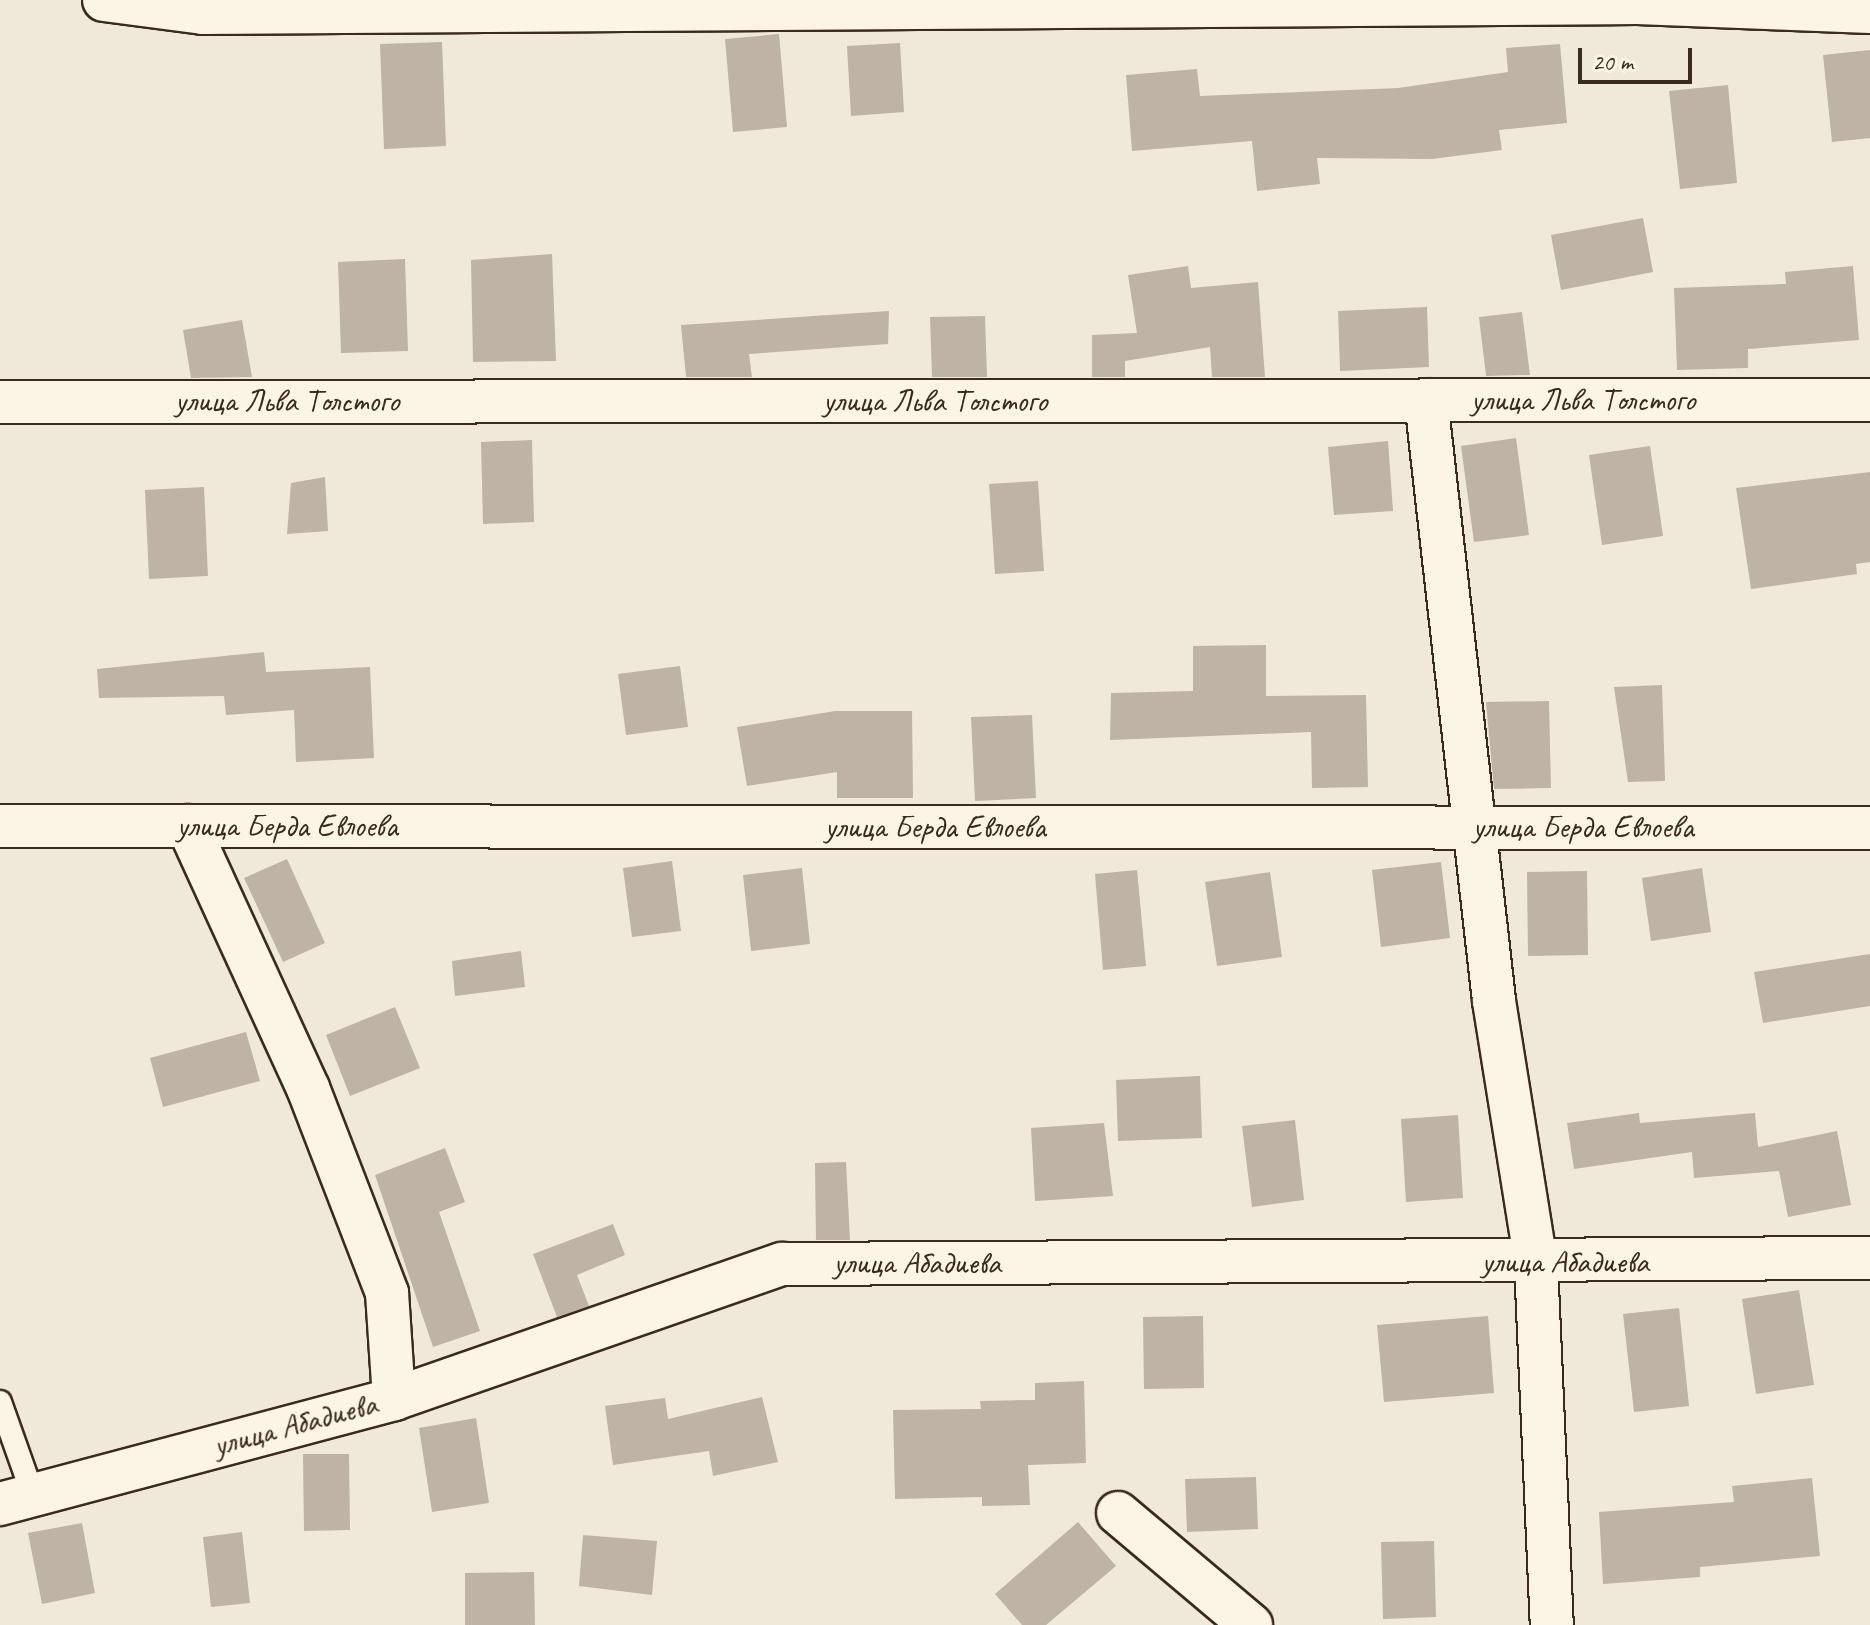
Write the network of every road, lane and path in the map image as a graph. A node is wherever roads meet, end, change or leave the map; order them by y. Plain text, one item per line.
1 (104, 0) edge
2 (1637, 1) edge
3 (643, 3) edge
4 (1870, 12) edge
5 (1426, 400) junction
6 (1870, 400) edge
7 (0, 402) edge
8 (0, 826) edge
9 (188, 826) junction
10 (1473, 827) junction
11 (1870, 828) edge
12 (1870, 1258) edge
13 (1536, 1263) junction
14 (394, 1399) junction
15 (0, 1402) edge
16 (16, 1500) edge
17 (1118, 1513) dead end
18 (1251, 1625) edge
19 (1552, 1625) edge

1 - 3 street
2 - 3 street
2 - 4 street
5 - 6 street, улица Льва Толстого
5 - 7 street, улица Льва Толстого
5 - 10 street
8 - 9 street, улица Берда Евлоева
9 - 10 street, улица Берда Евлоева
9 - 14 street
10 - 11 street, улица Берда Евлоева
10 - 13 street
12 - 13 street, улица Абадиева
13 - 14 street, улица Абадиева
13 - 19 street
14 - 16 street, улица Абадиева
15 - 16 lane
17 - 18 street

